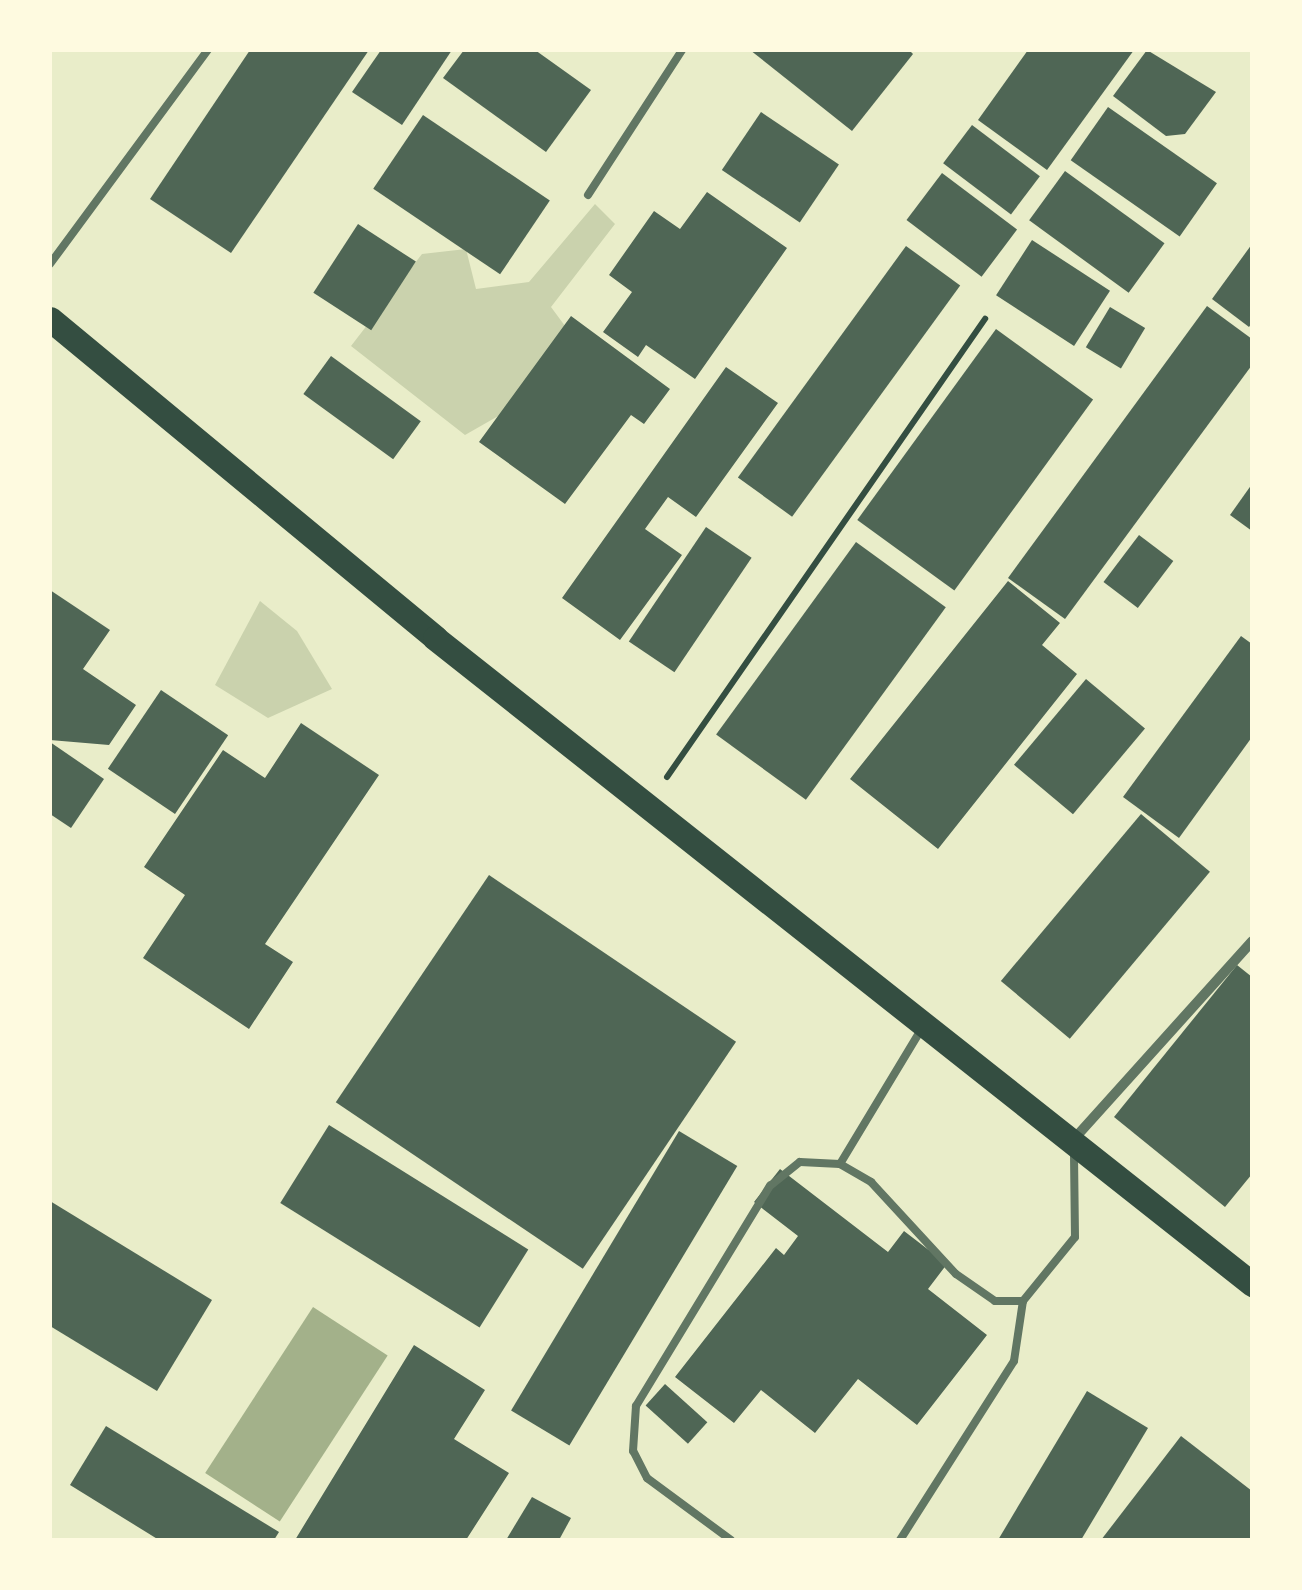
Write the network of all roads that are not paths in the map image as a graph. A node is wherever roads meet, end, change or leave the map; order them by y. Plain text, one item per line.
1 (208, 50) edge
2 (682, 50) edge
3 (588, 195) dead end
4 (50, 264) edge
5 (50, 319) edge
6 (1252, 940) edge
7 (922, 1028) junction
8 (1074, 1139) junction
9 (840, 1164) junction
10 (1252, 1284) edge
11 (1023, 1301) junction
12 (730, 1540) edge
13 (900, 1540) edge

1 - 4 lane
2 - 3 lane
5 - 7 main road
6 - 8 street
7 - 8 main road
7 - 9 lane
8 - 10 main road
8 - 11 lane
9 - 11 lane
9 - 12 lane
11 - 13 lane

